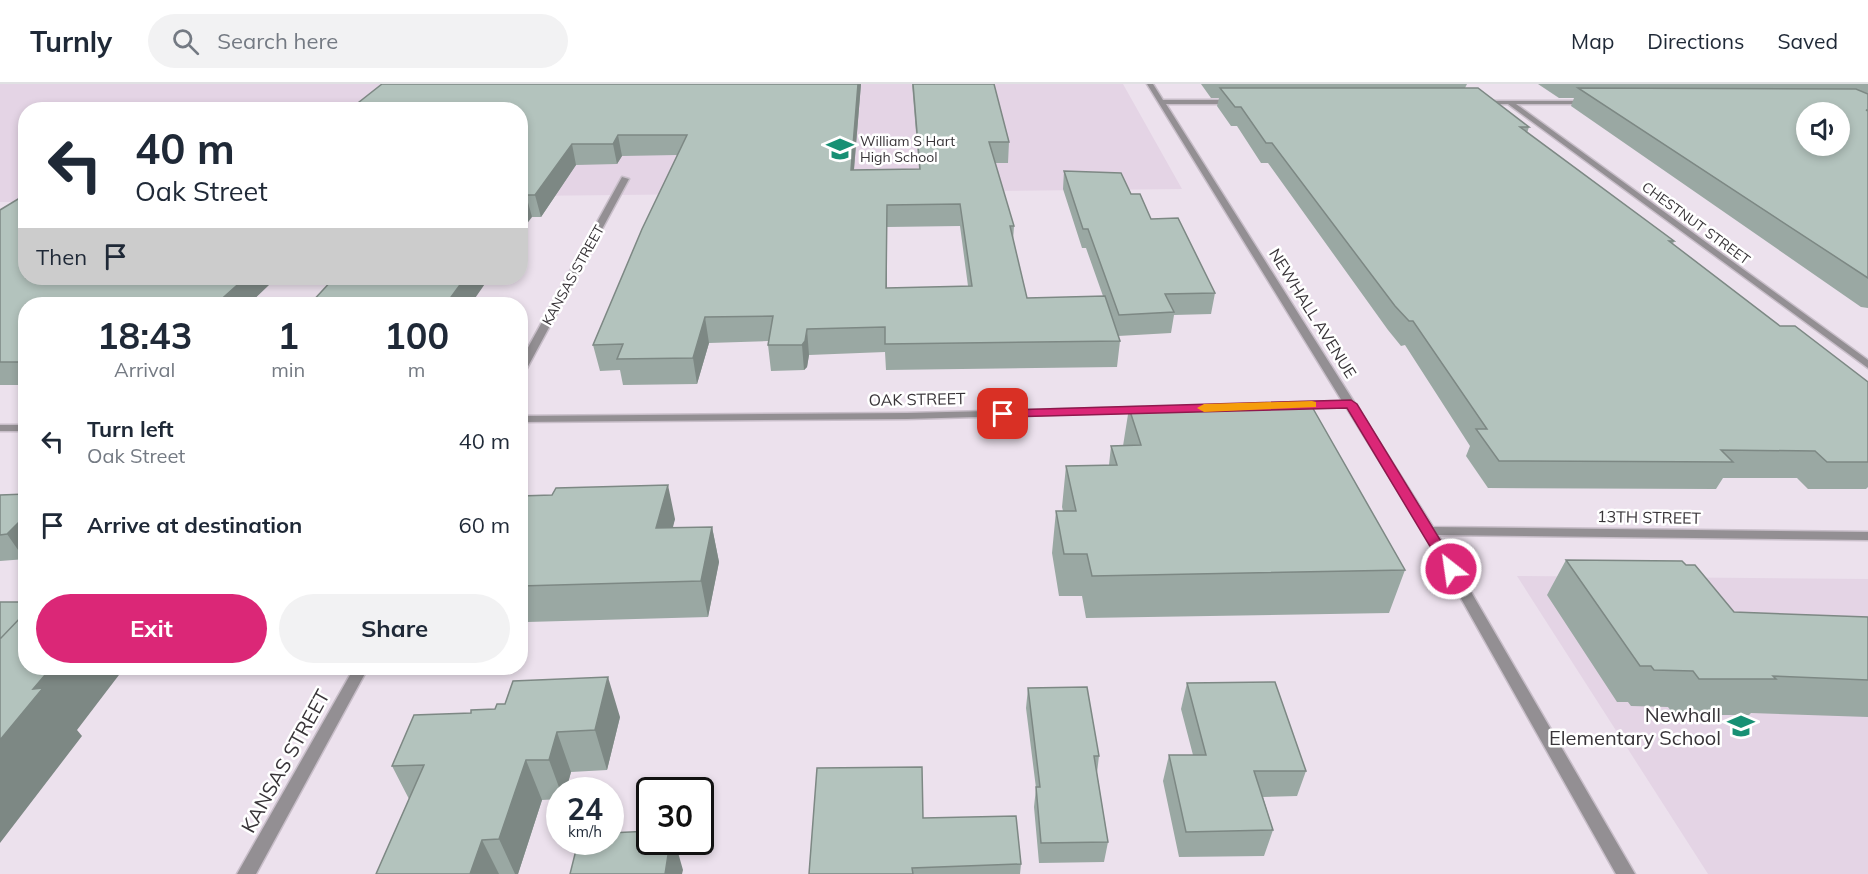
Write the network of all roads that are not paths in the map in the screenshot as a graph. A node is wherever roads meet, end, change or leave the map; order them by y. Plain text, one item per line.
1 (1150, 84) edge
2 (1161, 102) junction
3 (1242, 102) edge
4 (1474, 102) edge
5 (1509, 102) junction
6 (1602, 102) edge
7 (625, 179) dead end
8 (528, 357) edge
9 (1868, 365) edge
10 (1351, 404) junction
11 (1255, 406) edge
12 (1159, 409) edge
13 (528, 419) edge
14 (0, 428) edge
15 (18, 428) edge
16 (1429, 531) junction
17 (1868, 536) edge
18 (357, 675) edge
19 (246, 874) edge
20 (1626, 874) edge

1 - 2 street, NEWHALL AVENUE
2 - 3 street
2 - 10 street, NEWHALL AVENUE
4 - 5 street
5 - 6 street
5 - 9 street, CHESTNUT STREET
7 - 8 street, KANSAS STREET
10 - 11 street
10 - 16 street, NEWHALL AVENUE
12 - 13 street, OAK STREET
14 - 15 street
16 - 17 street, 13TH STREET
16 - 20 street, NEWHALL AVENUE
18 - 19 street, KANSAS STREET

